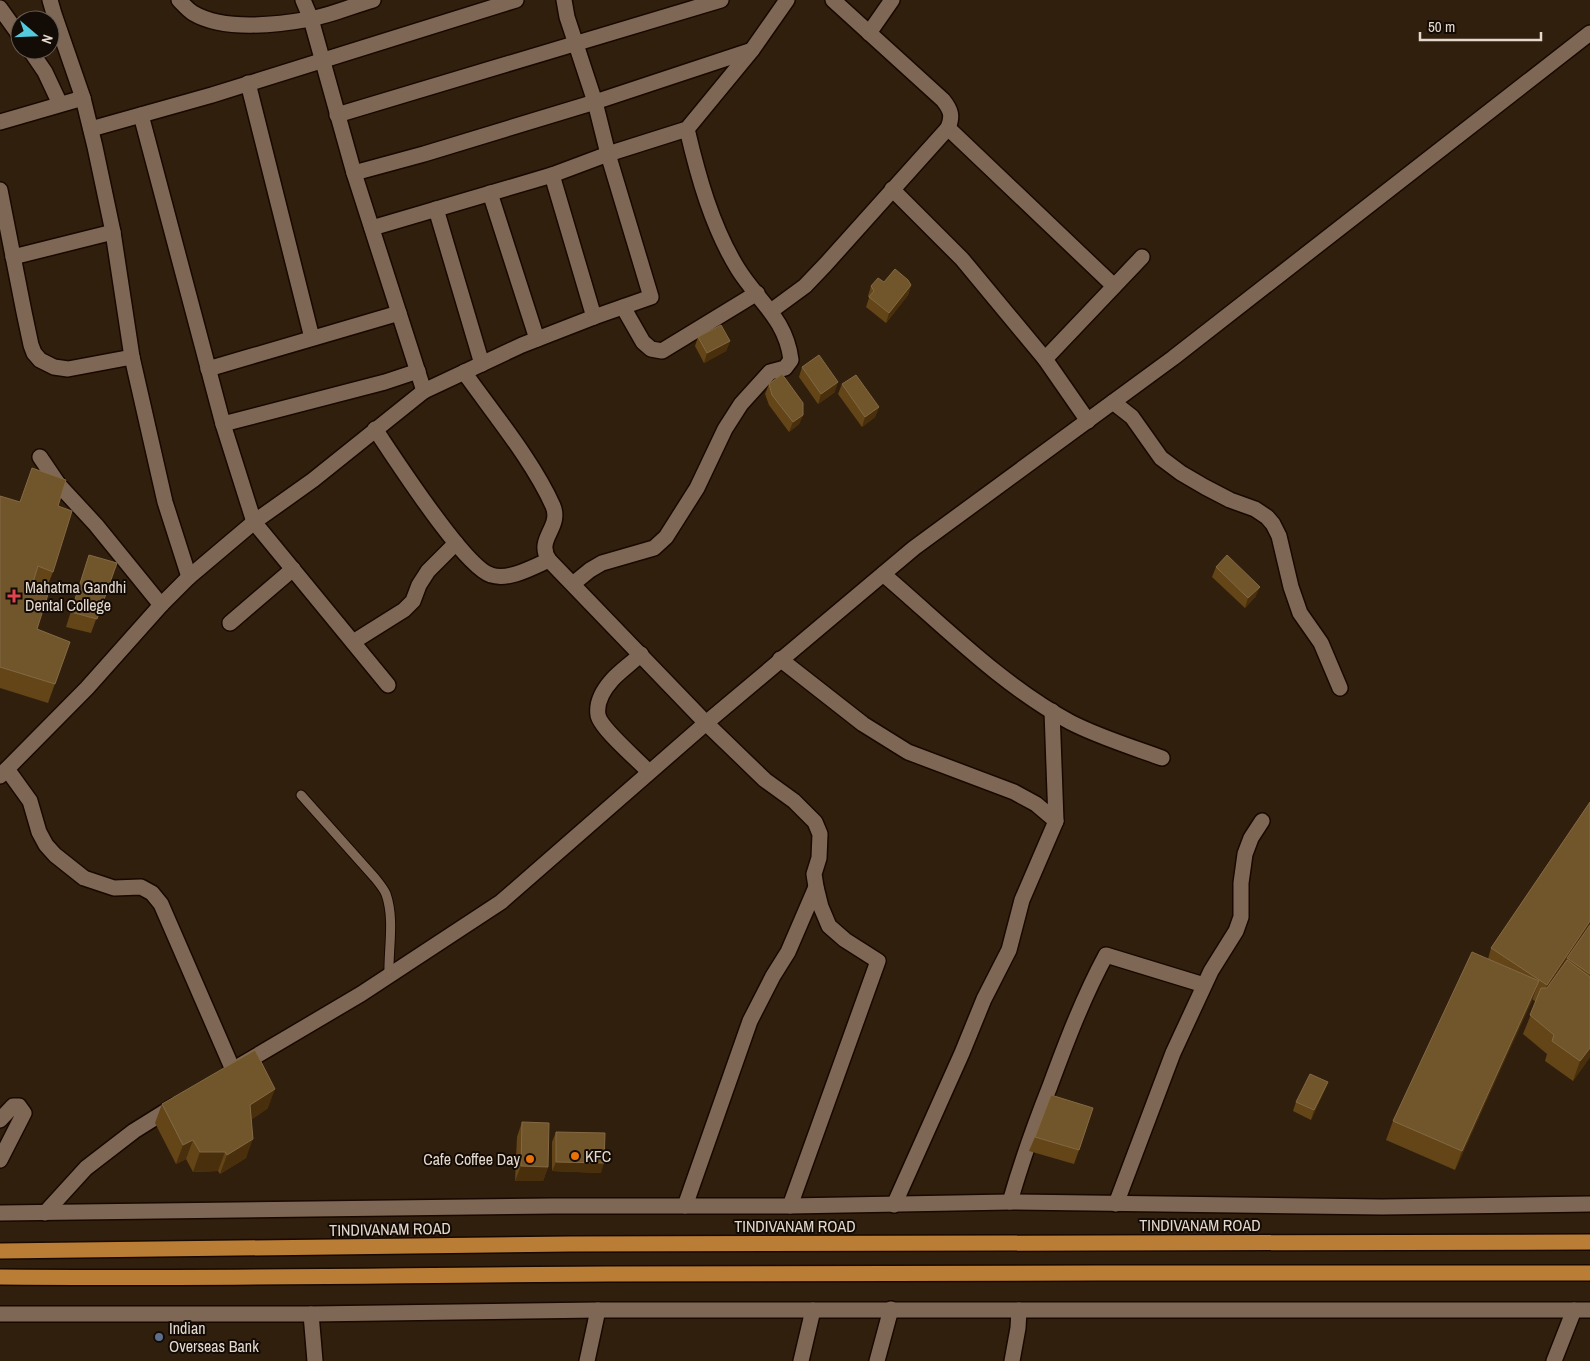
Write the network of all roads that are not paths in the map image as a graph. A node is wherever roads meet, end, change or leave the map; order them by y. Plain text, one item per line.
1 (50, 0) edge
2 (179, 0) edge
3 (303, 0) edge
4 (373, 0) edge
5 (516, 0) edge
6 (564, 0) edge
7 (721, 0) edge
8 (787, 0) edge
9 (833, 0) edge
10 (892, 0) edge
11 (0, 8) edge
12 (310, 19) junction
13 (10, 22) edge
14 (869, 33) junction
15 (1590, 33) edge
16 (576, 45) junction
17 (752, 50) junction
18 (37, 60) edge
19 (322, 60) junction
20 (248, 83) junction
21 (83, 98) junction
22 (594, 102) junction
23 (60, 104) junction
24 (141, 115) junction
25 (337, 115) junction
26 (0, 122) edge
27 (948, 128) junction
28 (91, 129) junction
29 (687, 129) junction
30 (608, 154) junction
31 (354, 173) junction
32 (552, 175) junction
33 (892, 189) junction
34 (0, 190) edge
35 (490, 193) junction
36 (436, 209) junction
37 (372, 228) junction
38 (113, 232) junction
39 (14, 257) junction
40 (1142, 257) dead end
41 (1114, 286) junction
42 (757, 293) junction
43 (623, 307) junction
44 (771, 311) junction
45 (399, 313) junction
46 (594, 317) junction
47 (312, 338) junction
48 (536, 339) junction
49 (132, 357) junction
50 (1045, 359) junction
51 (482, 364) junction
52 (208, 368) junction
53 (418, 372) junction
54 (464, 372) junction
55 (424, 391) junction
56 (1113, 402) junction
57 (1088, 421) junction
58 (223, 424) junction
59 (375, 428) junction
60 (40, 457) dead end
61 (254, 522) junction
62 (456, 542) junction
63 (550, 560) junction
64 (293, 569) junction
65 (883, 574) junction
66 (189, 578) junction
67 (574, 584) junction
68 (161, 605) junction
69 (230, 623) dead end
70 (353, 642) junction
71 (641, 654) junction
72 (780, 659) junction
73 (388, 686) dead end
74 (1340, 688) dead end
75 (1052, 711) junction
76 (706, 723) junction
77 (1162, 758) dead end
78 (649, 772) junction
79 (3, 773) edge
80 (301, 794) dead end
81 (1056, 821) junction
82 (1262, 821) dead end
83 (816, 887) junction
84 (389, 976) junction
85 (1204, 985) junction
86 (233, 1070) junction
87 (219, 1078) edge
88 (190, 1097) edge
89 (0, 1120) edge
90 (0, 1160) edge
91 (1010, 1202) junction
92 (1116, 1204) junction
93 (1590, 1204) edge
94 (894, 1205) junction
95 (684, 1206) junction
96 (790, 1206) junction
97 (0, 1213) edge
98 (45, 1213) junction
99 (1590, 1242) edge
100 (0, 1251) edge
101 (1590, 1273) edge
102 (0, 1277) edge
103 (890, 1309) junction
104 (598, 1310) junction
105 (813, 1310) junction
106 (1019, 1310) junction
107 (1574, 1310) junction
108 (1590, 1310) edge
109 (0, 1314) edge
110 (311, 1314) junction
111 (315, 1361) edge
112 (586, 1361) edge
113 (801, 1361) edge
114 (877, 1361) edge
115 (1012, 1361) edge
116 (1554, 1361) edge

1 - 21 street
2 - 12 street
3 - 12 street
4 - 12 street
5 - 19 street
6 - 16 street
7 - 16 street
8 - 17 street
9 - 14 street
10 - 14 street
11 - 13 street
12 - 19 street
14 - 27 street
15 - 56 street
16 - 22 street
16 - 25 street
17 - 22 street
17 - 29 street
18 - 23 street
19 - 20 street
19 - 25 street
20 - 24 street
20 - 47 street
21 - 23 street
21 - 28 street
22 - 30 street
22 - 31 street
23 - 26 street
24 - 28 street
24 - 52 street
25 - 31 street
27 - 33 street
27 - 41 street
28 - 38 street
29 - 30 street
29 - 42 street
30 - 32 street
30 - 43 street
31 - 37 street
32 - 35 street
32 - 46 street
33 - 44 street
33 - 50 street
34 - 39 street
35 - 36 street
35 - 48 street
36 - 37 street
36 - 51 street
37 - 45 street
38 - 39 street
38 - 49 street
39 - 49 street
40 - 41 street
41 - 50 street
42 - 43 street
42 - 44 street
43 - 46 street
44 - 67 street
45 - 47 street
45 - 53 street
46 - 48 street
47 - 52 street
48 - 51 street
49 - 66 street
50 - 57 street
51 - 54 street
52 - 58 street
53 - 55 street
53 - 58 street
54 - 55 street
54 - 63 street
55 - 59 street
56 - 57 street
56 - 74 street
57 - 65 street
58 - 61 street
59 - 61 street
59 - 62 street
60 - 68 street
61 - 64 street
61 - 66 street
62 - 63 street
62 - 70 street
63 - 67 street
64 - 69 street
64 - 70 street
65 - 72 street
65 - 75 street
66 - 68 street
67 - 71 street
68 - 79 street
70 - 73 street
71 - 76 street
71 - 78 street
72 - 76 street
72 - 81 street
75 - 77 street
75 - 81 street
76 - 78 street
76 - 83 street
78 - 84 street
79 - 86 street
80 - 84 lane
81 - 94 street
82 - 85 street
83 - 95 street
83 - 96 street
84 - 86 street
85 - 91 street
85 - 92 street
86 - 87 street
88 - 98 street
89 - 90 street
91 - 92 street
91 - 94 street
92 - 93 street
94 - 96 street
95 - 96 street
95 - 98 street
97 - 98 street
99 - 100 highway, TINDIVANAM ROAD
101 - 102 highway
103 - 105 street
103 - 106 street
103 - 114 street
104 - 105 street
104 - 110 street
104 - 112 street
105 - 113 street
106 - 107 street
106 - 115 street
107 - 108 street
107 - 116 street
109 - 110 street
110 - 111 street

